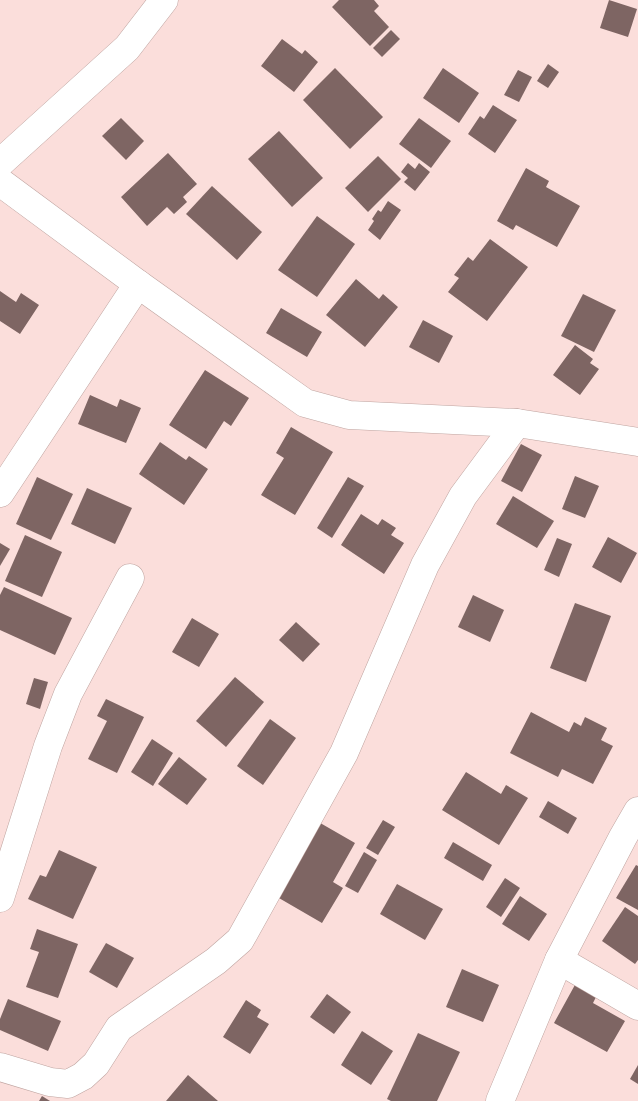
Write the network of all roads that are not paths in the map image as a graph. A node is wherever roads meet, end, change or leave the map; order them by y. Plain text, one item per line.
1 (164, 0) edge
2 (0, 163) edge
3 (0, 182) edge
4 (138, 284) junction
5 (517, 423) junction
6 (638, 442) edge
7 (0, 493) edge
8 (130, 578) dead end
9 (638, 811) edge
10 (630, 842) edge
11 (0, 898) edge
12 (560, 960) junction
13 (638, 1006) edge
14 (0, 1067) edge
15 (500, 1101) edge

1 - 2 street
3 - 4 street
4 - 5 street
4 - 7 street
5 - 6 street
5 - 14 street
8 - 11 street
9 - 10 street
10 - 12 street
12 - 13 street
12 - 15 street

